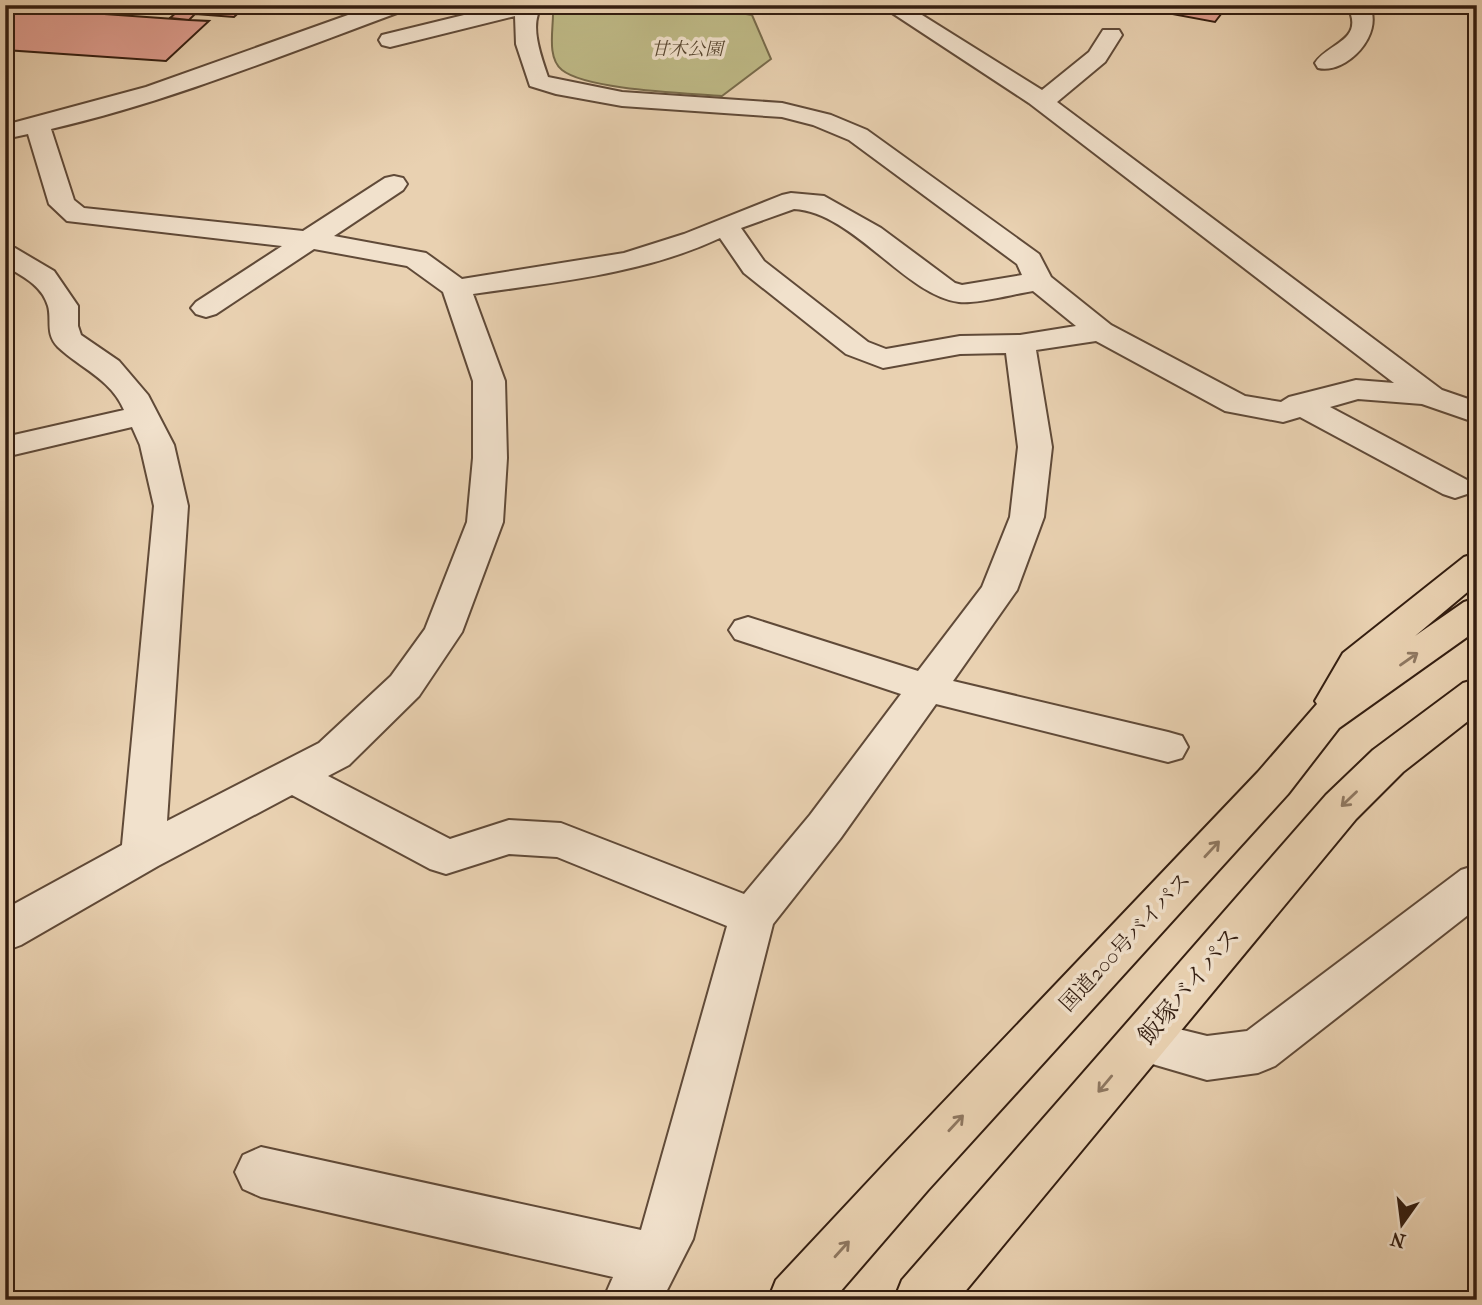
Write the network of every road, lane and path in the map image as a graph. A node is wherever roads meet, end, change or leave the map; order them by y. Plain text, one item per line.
1 (397, 5) edge
2 (891, 5) edge
3 (1358, 5) edge
4 (530, 6) edge
5 (1111, 35) dead end
6 (390, 40) dead end
7 (1326, 63) dead end
8 (1042, 102) junction
9 (37, 125) junction
10 (5, 132) edge
11 (394, 184) dead end
12 (725, 225) junction
13 (309, 240) junction
14 (5, 254) edge
15 (1039, 281) junction
16 (456, 288) junction
17 (206, 308) dead end
18 (1100, 331) junction
19 (1020, 344) junction
20 (1427, 395) junction
21 (1477, 402) edge
22 (1300, 404) junction
23 (1477, 413) edge
24 (143, 415) junction
25 (5, 447) edge
26 (1455, 487) dead end
27 (1477, 565) edge
28 (1477, 611) edge
29 (748, 630) dead end
30 (926, 689) junction
31 (1477, 693) edge
32 (1325, 718) junction
33 (1477, 728) edge
34 (1168, 747) dead end
35 (1388, 761) junction
36 (293, 776) junction
37 (143, 855) junction
38 (1477, 883) edge
39 (752, 917) junction
40 (5, 932) edge
41 (1142, 1041) junction
42 (261, 1172) dead end
43 (643, 1280) edge
44 (796, 1300) edge
45 (922, 1300) edge

1 - 9 street
2 - 8 street
3 - 7 street
4 - 6 street
4 - 15 street
5 - 8 street
8 - 20 street
9 - 10 street
9 - 13 street
11 - 13 street
12 - 15 street
12 - 16 street
12 - 19 street
13 - 16 street
13 - 17 street
14 - 24 street
15 - 18 street
16 - 36 street
18 - 19 street
18 - 22 street
19 - 30 street
20 - 21 street
20 - 22 street
20 - 23 street
22 - 26 street
24 - 25 street
24 - 37 street
27 - 32 highway
32 -> 28 highway, 国道200号バイパス
29 - 30 street
30 - 34 street
30 - 39 street
31 - 35 highway, 飯塚バイパス
44 -> 32 highway, 国道200号バイパス
33 - 35 highway
35 -> 41 highway, 飯塚バイパス
36 - 37 street
36 - 39 street
37 - 40 street
38 - 41 street
39 - 43 street
41 -> 45 highway, 飯塚バイパス
42 - 43 street

